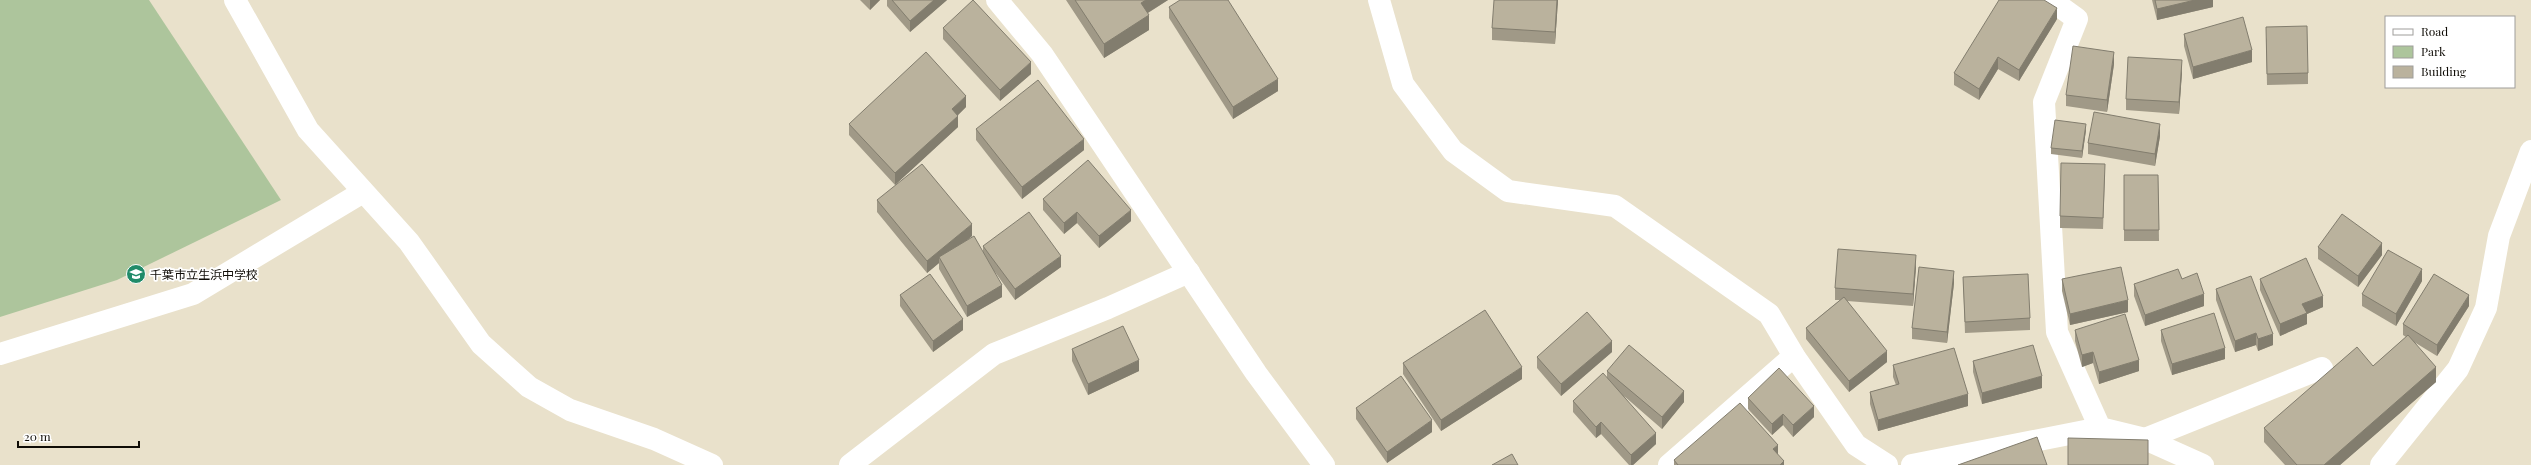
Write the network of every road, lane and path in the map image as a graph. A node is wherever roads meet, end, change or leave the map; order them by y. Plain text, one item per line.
1 (235, 0) edge
2 (997, 0) edge
3 (1379, 0) edge
4 (2051, 0) edge
5 (2077, 9) edge
6 (2531, 151) edge
7 (363, 192) junction
8 (1189, 272) junction
9 (0, 354) edge
10 (1794, 356) junction
11 (2322, 368) dead end
12 (2100, 428) junction
13 (2145, 439) junction
14 (712, 465) edge
15 (850, 465) edge
16 (1324, 465) edge
17 (1669, 465) edge
18 (1887, 465) edge
19 (1912, 465) edge
20 (2203, 465) edge
21 (2381, 465) edge

1 - 7 street
2 - 8 street
3 - 10 street
4 - 5 street
5 - 12 street
6 - 21 street
7 - 9 street
7 - 14 street
8 - 15 street
8 - 16 street
10 - 17 street
10 - 18 street
11 - 13 street
12 - 13 street
12 - 19 street
13 - 20 street

